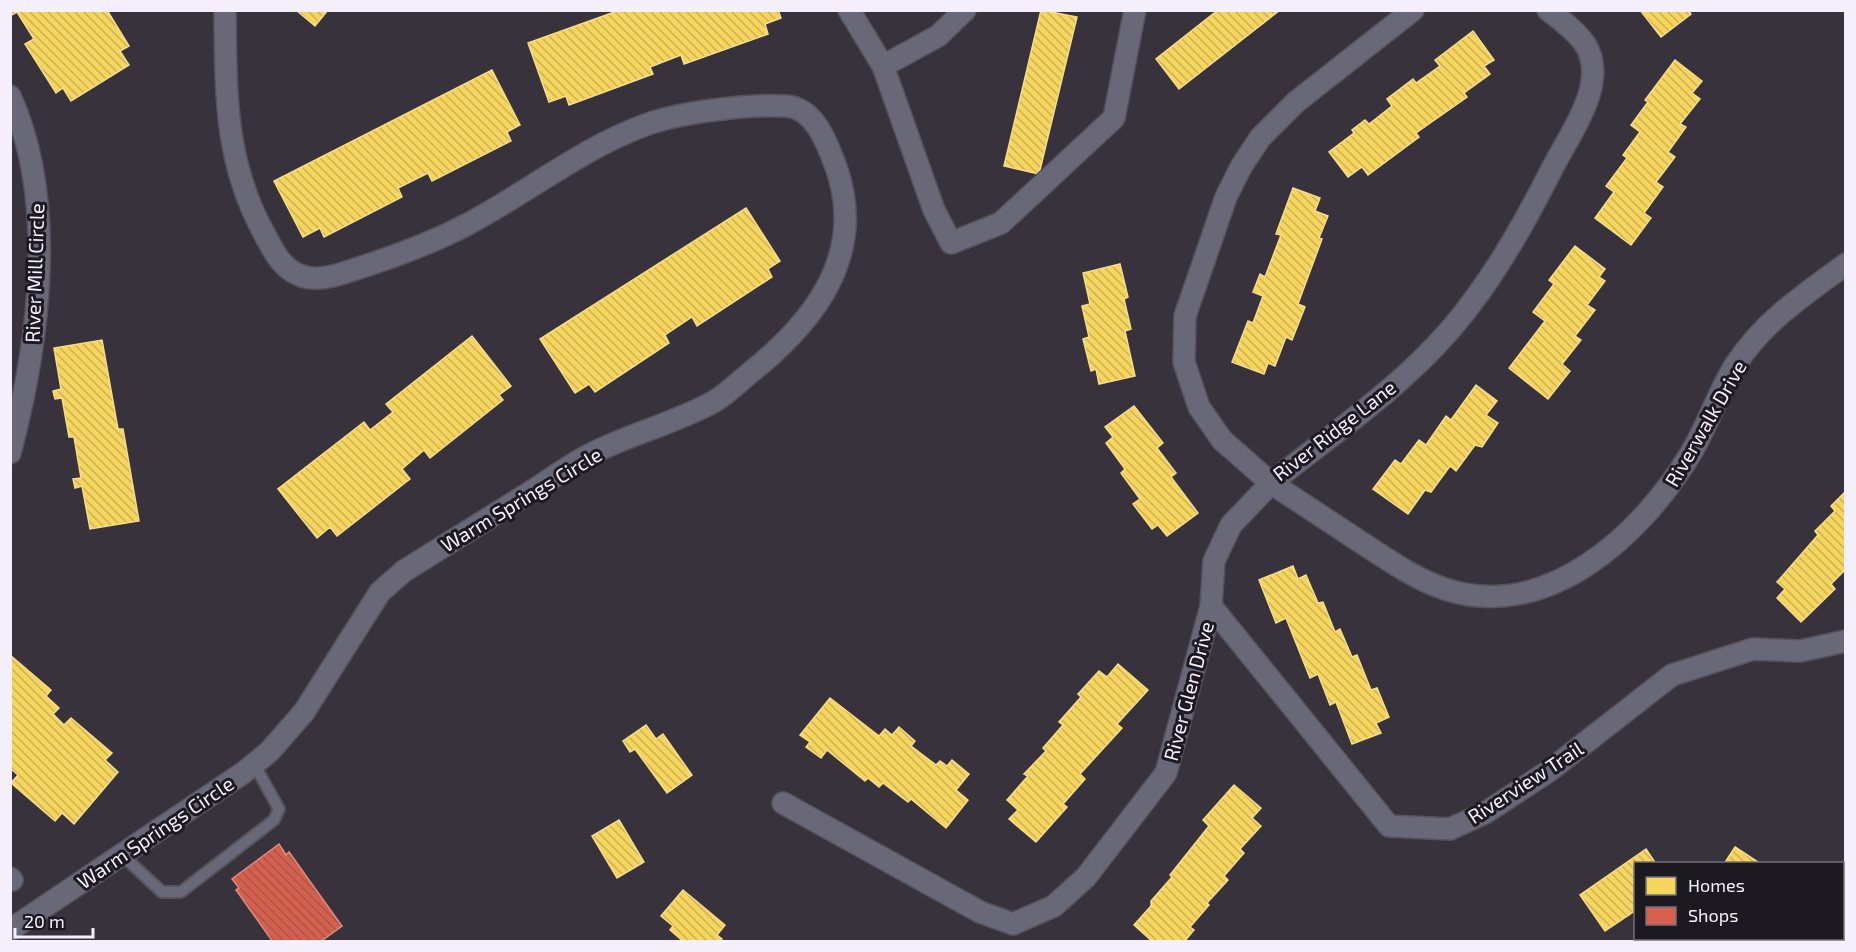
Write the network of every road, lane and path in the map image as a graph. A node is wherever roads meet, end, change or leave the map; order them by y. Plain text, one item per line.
1 (225, 10) edge
2 (849, 10) edge
3 (965, 10) edge
4 (1135, 10) edge
5 (1413, 10) edge
6 (1548, 10) edge
7 (883, 66) junction
8 (10, 96) edge
9 (1845, 264) edge
10 (10, 453) edge
11 (1271, 483) junction
12 (1211, 606) junction
13 (1845, 641) edge
14 (254, 764) junction
15 (783, 803) dead end
16 (122, 855) junction
17 (10, 930) edge

1 - 14 street, Warm Springs Circle
2 - 7 street
3 - 7 street
4 - 7 street
5 - 11 street, River Ridge Lane
6 - 11 street, River Ridge Lane
8 - 10 street, River Mill Circle
9 - 11 street, Riverwalk Drive
11 - 12 street, River Glen Drive
12 - 13 street, Riverview Trail
12 - 15 street, River Glen Drive
14 - 16 street, Warm Springs Circle
14 - 16 lane
16 - 17 street, Warm Springs Circle

